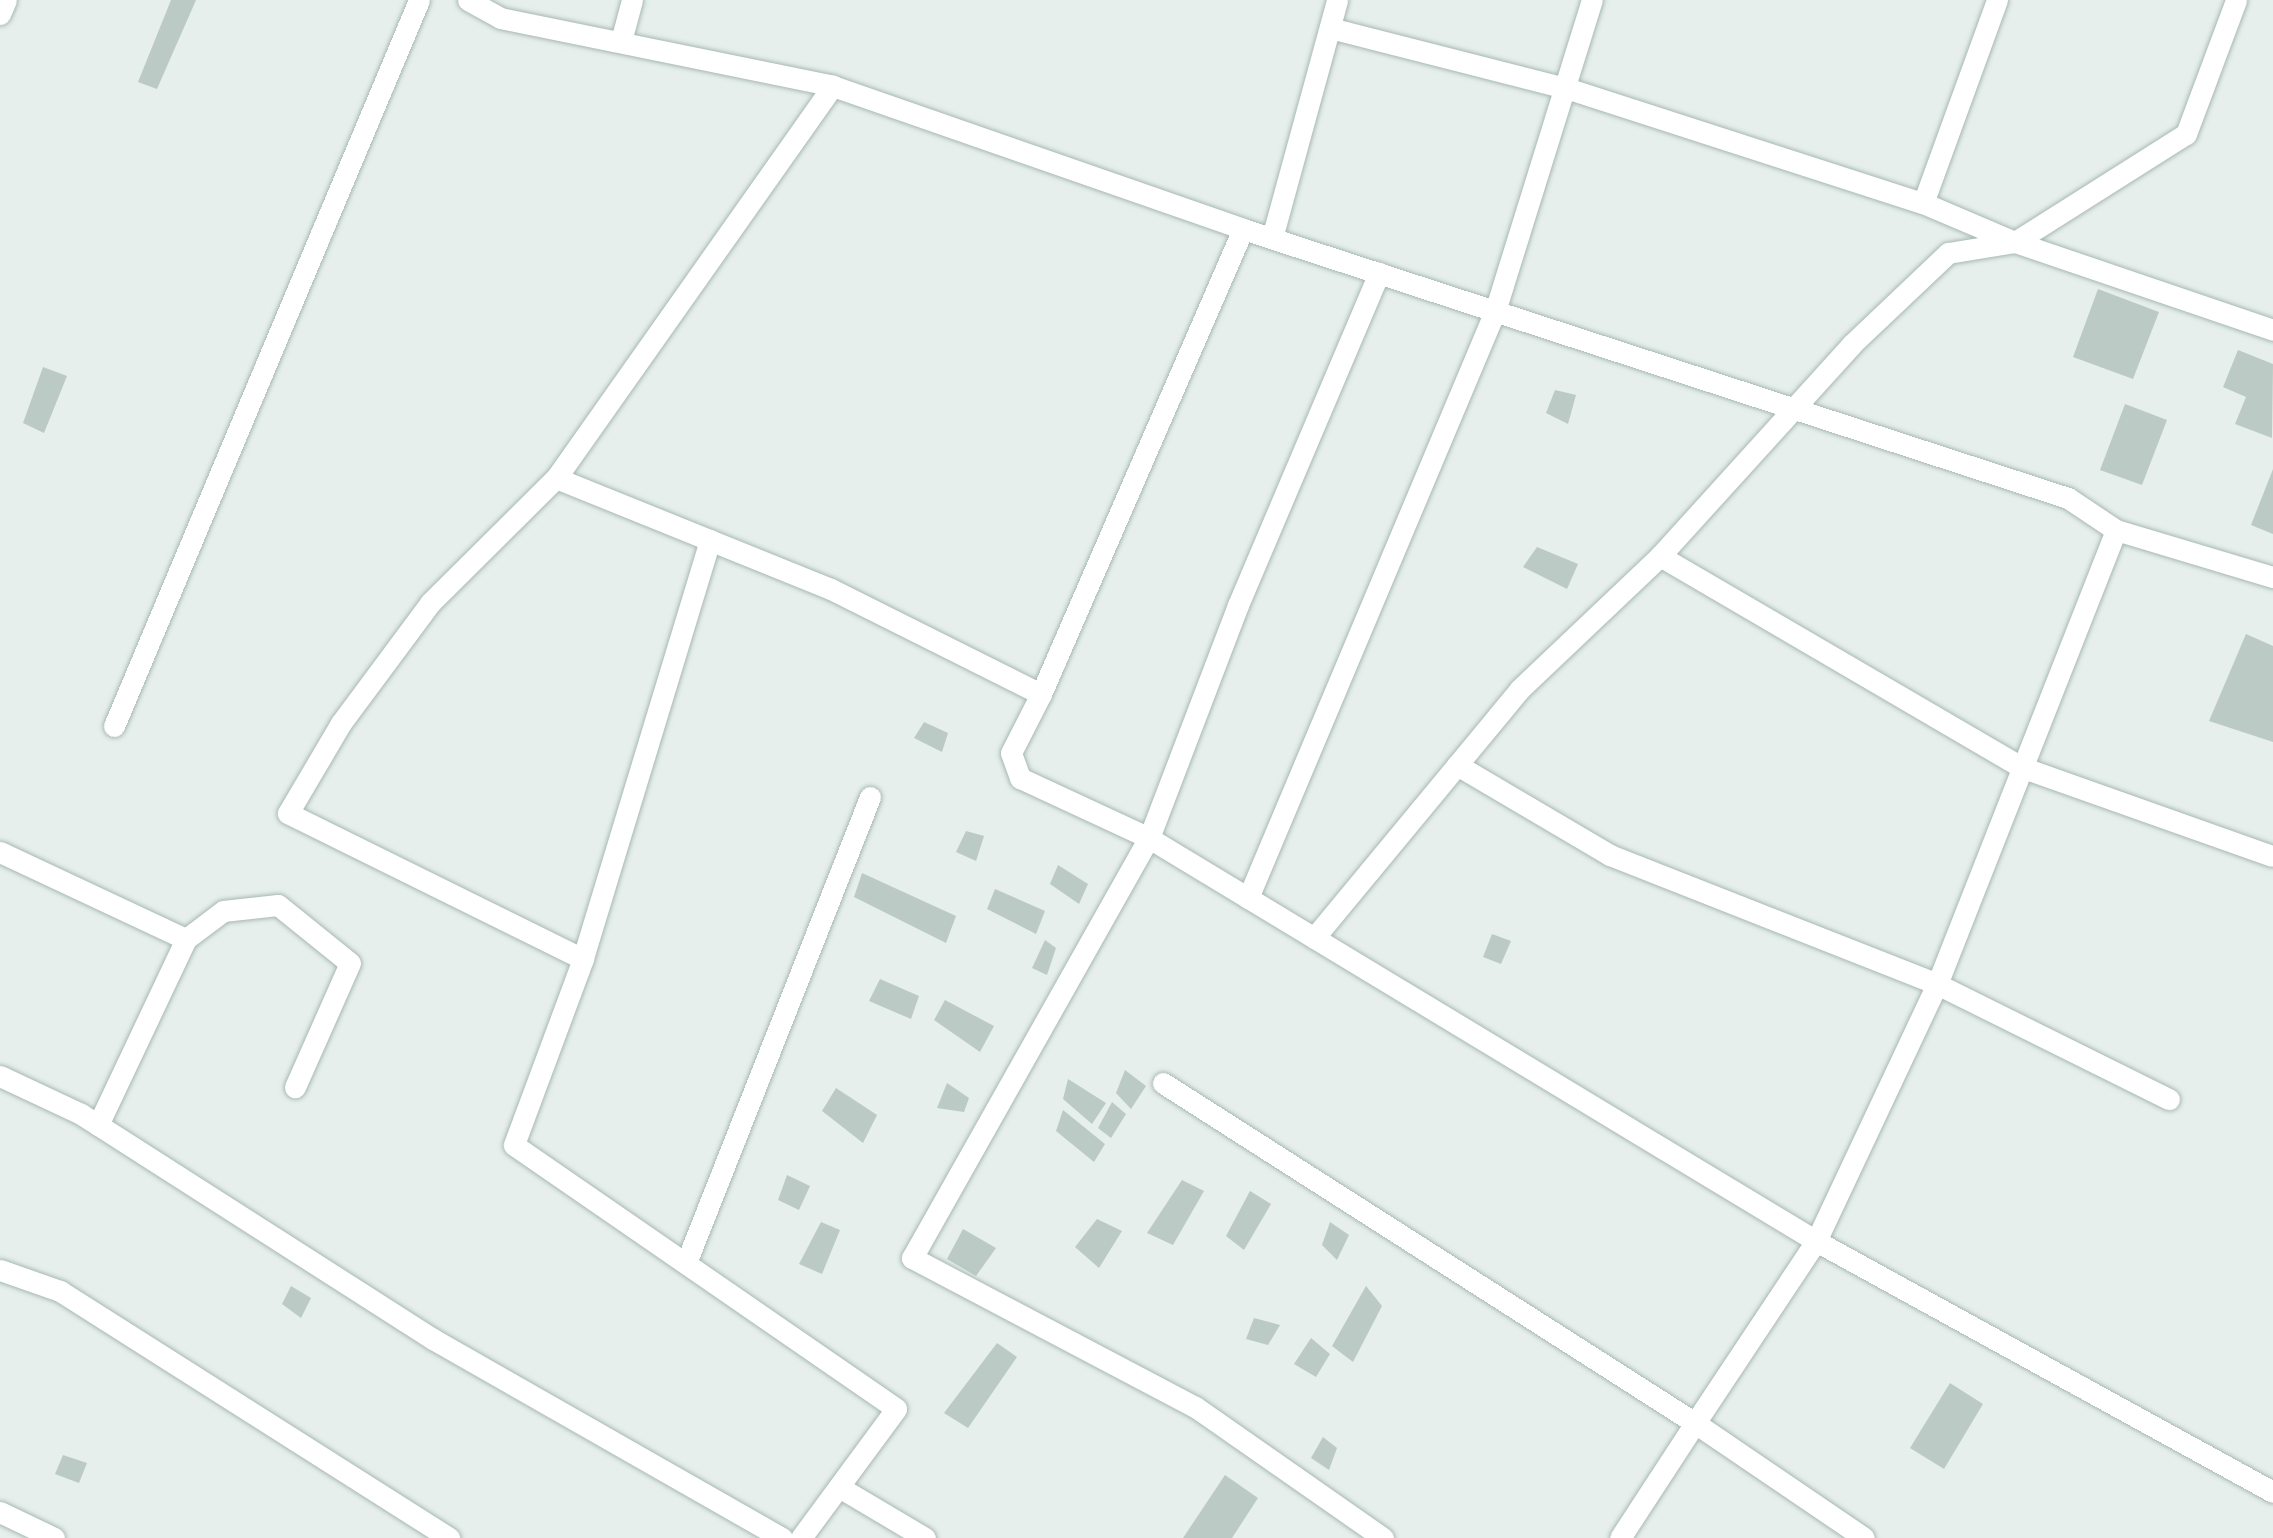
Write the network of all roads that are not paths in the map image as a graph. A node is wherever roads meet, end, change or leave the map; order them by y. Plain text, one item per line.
1 (6, 0) edge
2 (418, 0) edge
3 (468, 0) edge
4 (632, 0) edge
5 (1337, 0) edge
6 (1592, 0) edge
7 (1997, 0) edge
8 (2236, 0) edge
9 (501, 9) edge
10 (0, 15) edge
11 (1330, 28) junction
12 (621, 41) junction
13 (833, 86) junction
14 (1566, 89) junction
15 (1923, 204) junction
16 (1243, 229) junction
17 (1272, 238) junction
18 (2015, 242) junction
19 (1379, 273) junction
20 (1494, 311) junction
21 (2273, 330) edge
22 (1791, 408) junction
23 (556, 478) junction
24 (2116, 530) junction
25 (710, 540) junction
26 (1660, 556) junction
27 (2273, 577) edge
28 (1041, 694) junction
29 (114, 726) dead end
30 (1457, 765) junction
31 (2021, 767) junction
32 (870, 797) dead end
33 (1149, 838) junction
34 (0, 852) edge
35 (2272, 856) edge
36 (1248, 898) junction
37 (1314, 938) junction
38 (186, 939) junction
39 (583, 959) junction
40 (1937, 985) junction
41 (0, 1076) edge
42 (1163, 1083) dead end
43 (295, 1087) dead end
44 (2169, 1099) dead end
45 (98, 1125) junction
46 (1816, 1241) junction
47 (686, 1263) junction
48 (0, 1270) edge
49 (1695, 1423) junction
50 (839, 1487) junction
51 (2273, 1492) edge
52 (0, 1512) edge
53 (54, 1538) edge
54 (449, 1538) edge
55 (782, 1538) edge
56 (801, 1538) edge
57 (925, 1538) edge
58 (1383, 1538) edge
59 (1620, 1538) edge
60 (1864, 1538) edge

1 - 10 street
2 - 29 street
3 - 9 street
4 - 12 street
5 - 11 street
6 - 14 street
7 - 15 street
8 - 18 street
9 - 12 street
11 - 14 street
11 - 17 street
12 - 13 street
13 - 16 street
13 - 23 street
14 - 15 street
14 - 20 street
15 - 18 street
16 - 17 street
16 - 28 street
17 - 19 street
18 - 21 street
18 - 22 street
19 - 20 street
19 - 33 street
20 - 22 street
20 - 36 street
22 - 24 street
22 - 26 street
23 - 25 street
23 - 39 street
24 - 27 street
24 - 31 street
25 - 28 street
25 - 39 street
26 - 30 street
26 - 31 street
28 - 33 street
30 - 37 street
30 - 40 street
31 - 35 street
31 - 40 street
32 - 47 street
33 - 36 street
33 - 58 street
34 - 38 street
36 - 37 street
37 - 46 street
38 - 43 street
38 - 45 street
39 - 47 street
40 - 44 street
40 - 46 street
41 - 45 street
42 - 49 street
45 - 55 street
46 - 49 street
46 - 51 street
47 - 50 street
48 - 54 street
49 - 59 street
49 - 60 street
50 - 56 street
50 - 57 street
52 - 53 street

